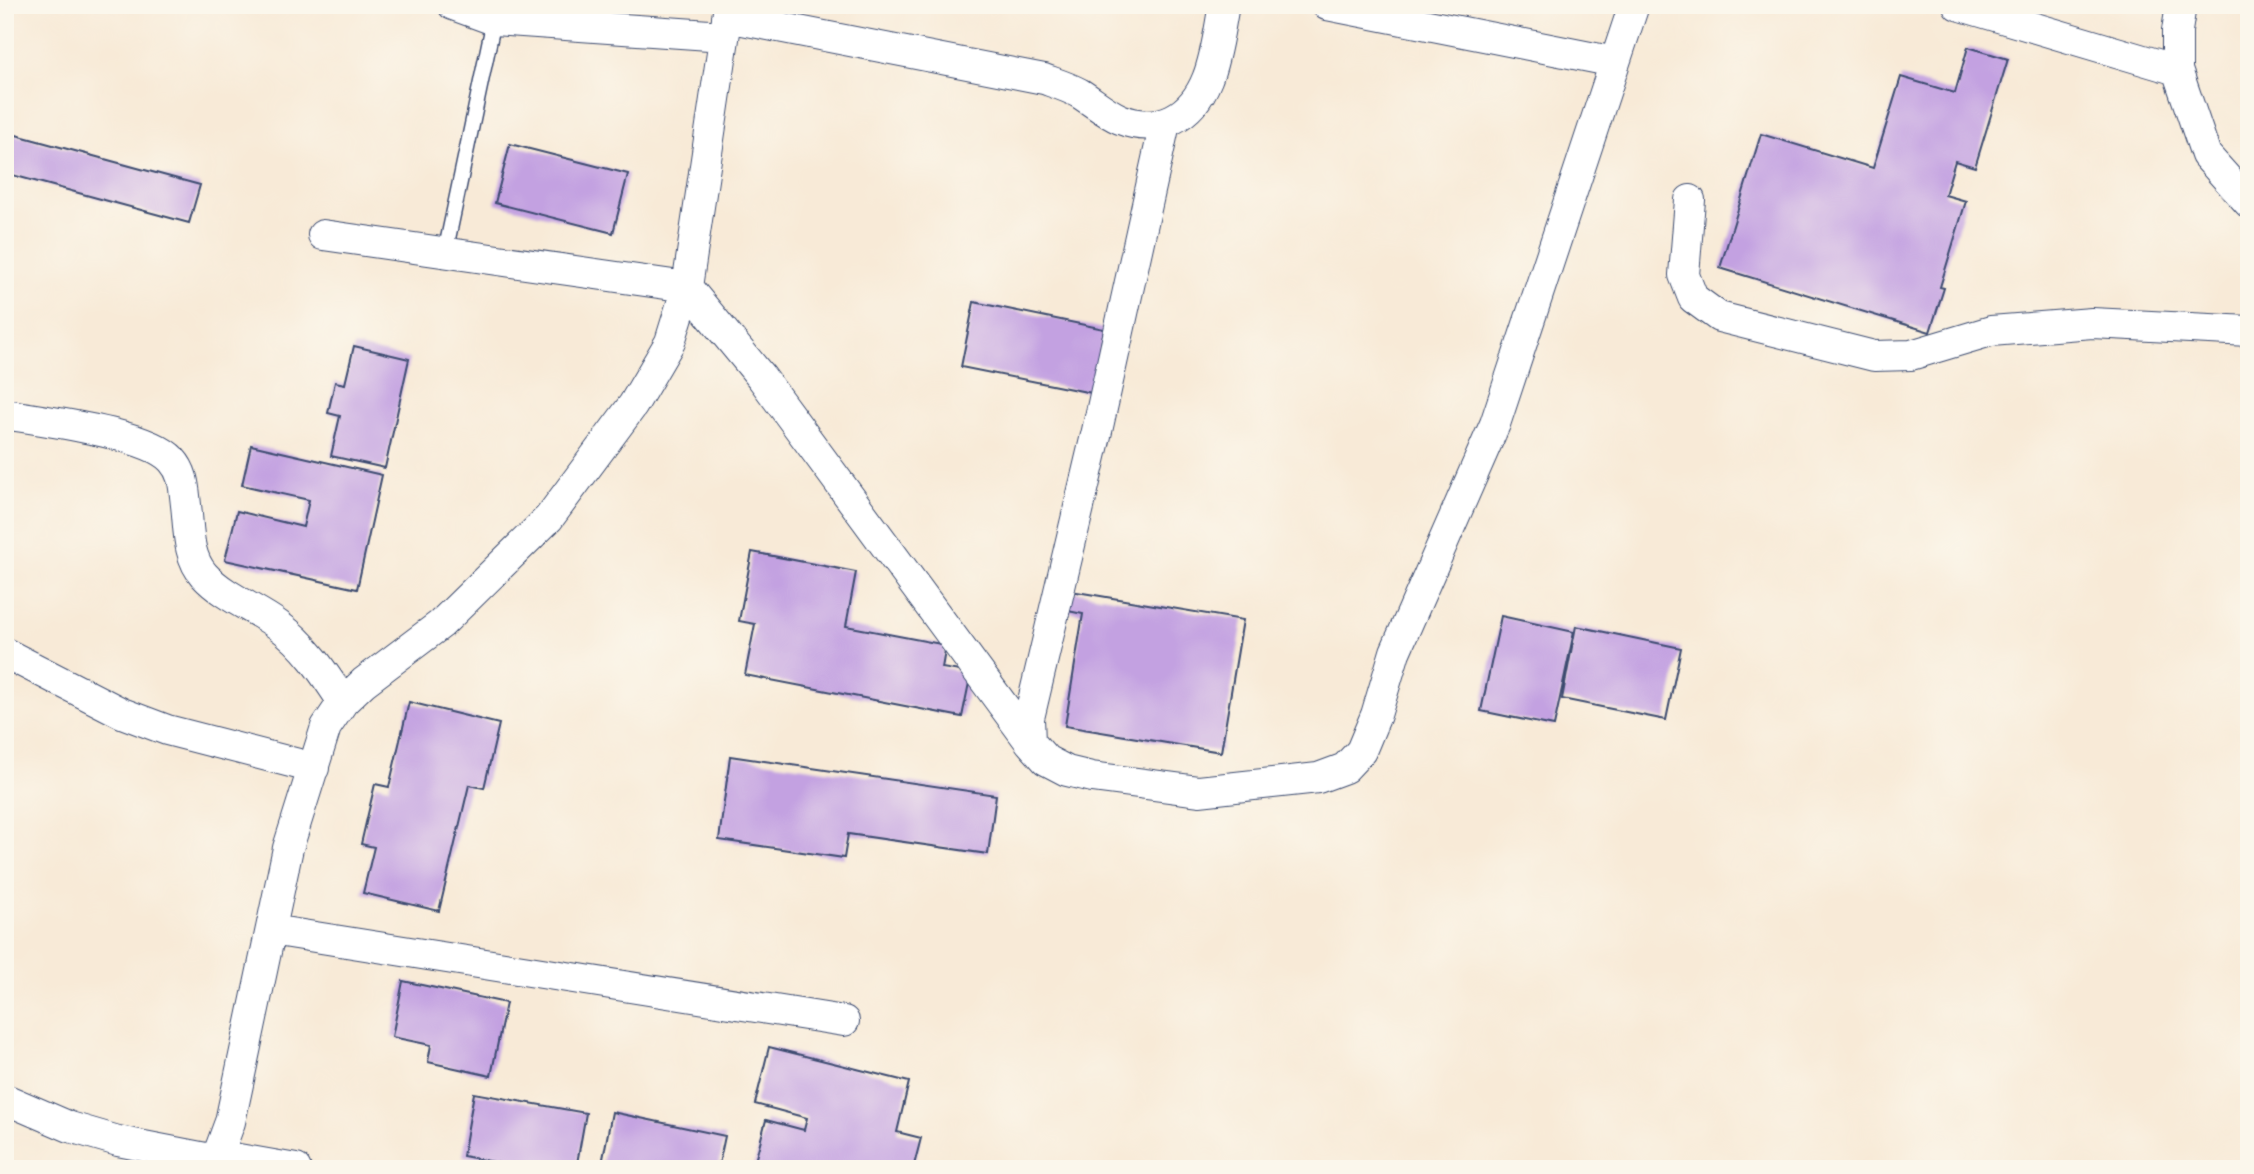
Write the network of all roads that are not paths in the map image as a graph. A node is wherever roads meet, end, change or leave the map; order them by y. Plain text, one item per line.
1 (453, 5) edge
2 (1224, 5) edge
3 (1328, 5) edge
4 (1634, 5) edge
5 (1958, 5) edge
6 (2181, 5) edge
7 (727, 19) edge
8 (494, 20) junction
9 (1615, 62) junction
10 (2177, 70) junction
11 (1165, 123) junction
12 (1690, 200) dead end
13 (2249, 203) edge
14 (323, 235) dead end
15 (445, 253) junction
16 (687, 287) junction
17 (2249, 331) edge
18 (5, 414) edge
19 (5, 653) edge
20 (343, 702) junction
21 (1030, 742) junction
22 (314, 768) junction
23 (271, 930) junction
24 (844, 1021) dead end
25 (5, 1099) edge
26 (213, 1164) edge
27 (296, 1169) edge

1 - 8 street
2 - 11 street
3 - 9 street
4 - 9 street
5 - 10 street
6 - 10 street
7 - 8 street
7 - 11 street
7 - 16 street
8 - 15 lane
9 - 21 street
10 - 13 street
11 - 21 street
12 - 17 street
14 - 15 street
15 - 16 street
16 - 20 street
16 - 21 street
18 - 20 street
19 - 22 street
20 - 22 street
22 - 23 street
23 - 24 street
23 - 26 street
25 - 26 street
26 - 27 street

